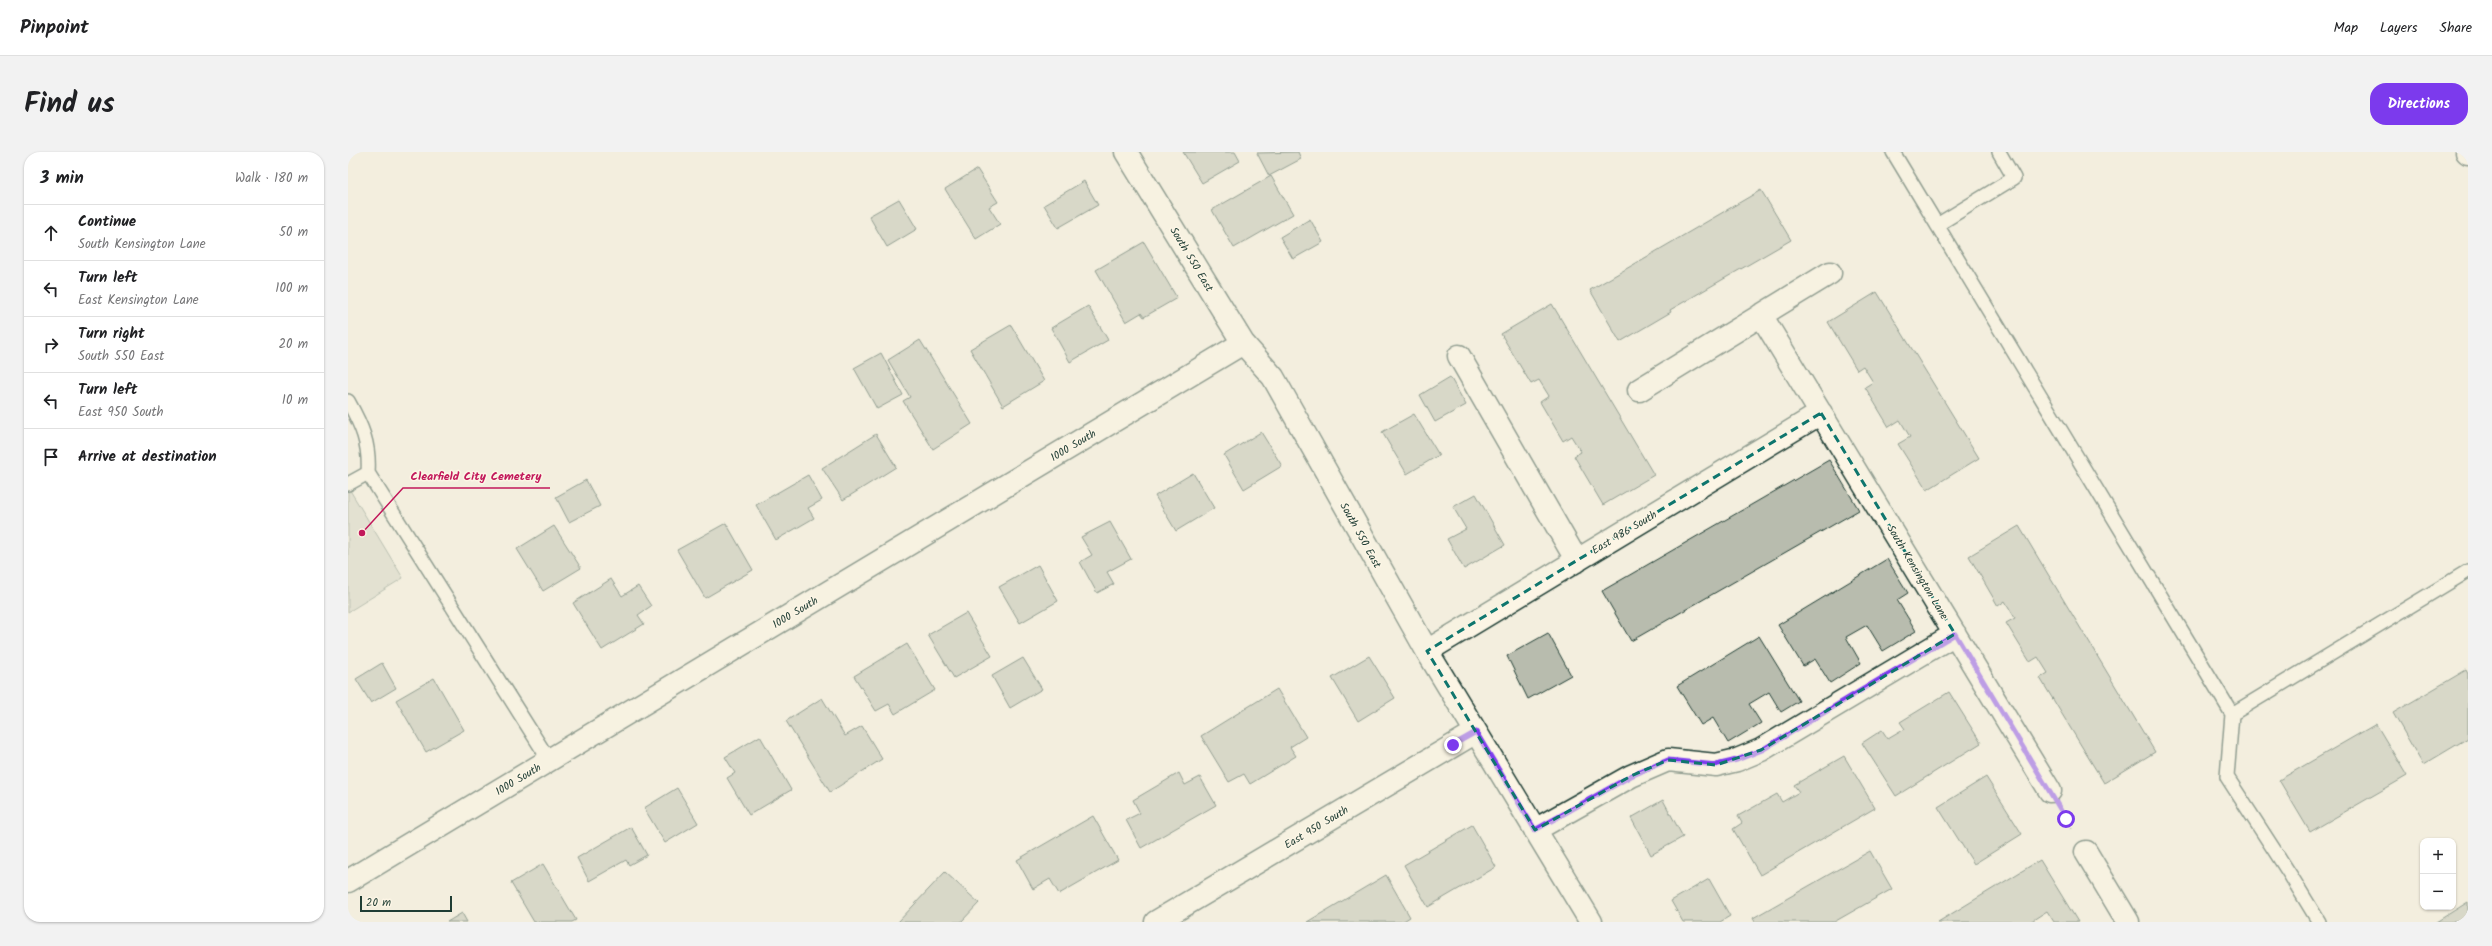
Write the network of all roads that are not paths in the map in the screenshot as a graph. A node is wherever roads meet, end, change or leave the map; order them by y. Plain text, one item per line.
1 (1126, 152) edge
2 (1893, 152) edge
3 (1999, 152) edge
4 (1937, 225) junction
5 (1830, 273) dead end
6 (1761, 315) junction
7 (1243, 343) junction
8 (1459, 356) dead end
9 (1639, 390) dead end
10 (348, 401) edge
11 (1821, 413) junction
12 (368, 473) junction
13 (348, 484) edge
14 (1577, 561) junction
15 (2468, 571) edge
16 (1955, 634) junction
17 (1427, 651) junction
18 (2232, 714) junction
19 (1476, 732) junction
20 (549, 760) junction
21 (2050, 791) road end
22 (1535, 830) junction
23 (2086, 852) road end
24 (348, 881) edge
25 (1156, 922) edge
26 (1591, 922) edge
27 (2128, 922) edge
28 (2319, 922) edge

1 - 7 street, South 550 East
2 - 4 lane
3 - 4 lane
4 - 18 lane
5 - 6 street
6 - 9 street
6 - 11 street, South Kensington Lane
7 - 17 street, South 550 East
7 - 20 street, 1000 South
8 - 14 street
10 - 12 lane
11 - 14 street, East 986 South
11 - 16 street, South Kensington Lane
12 - 13 lane
12 - 20 lane
14 - 17 street, East 986 South
15 - 18 lane
16 - 21 street, South Kensington Lane
16 - 22 street
17 - 19 street, South 550 East
18 - 28 lane
19 - 22 street, South 550 East
19 - 25 street, East 950 South
20 - 24 street, 1000 South
22 - 26 street, South 550 East
23 - 27 street

